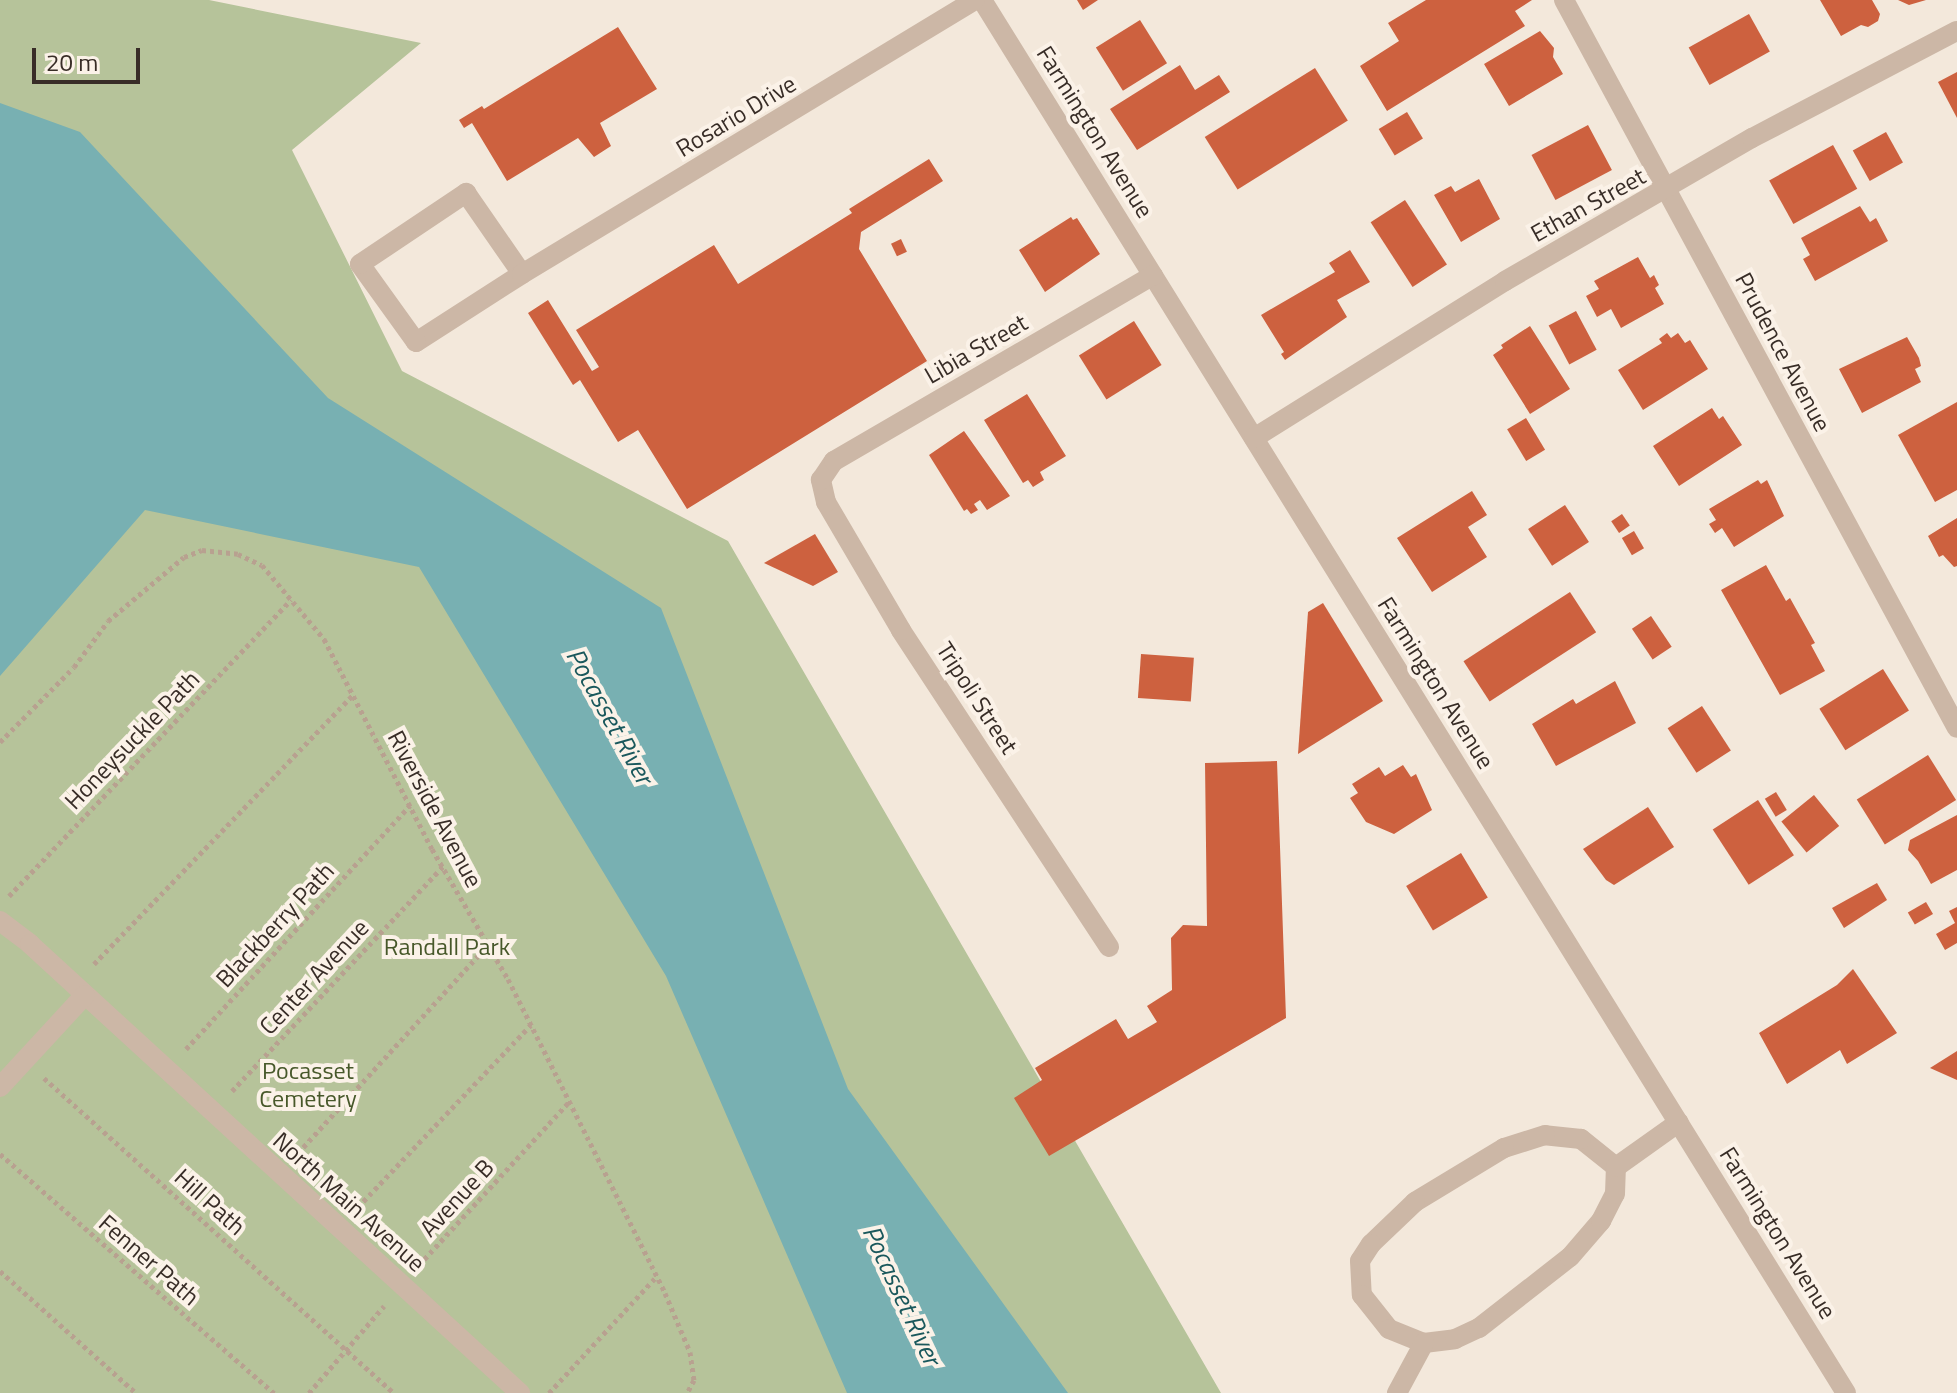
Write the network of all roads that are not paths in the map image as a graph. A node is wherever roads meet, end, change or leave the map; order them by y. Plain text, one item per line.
1 (975, 0) edge
2 (982, 0) edge
3 (1564, 0) edge
4 (1957, 31) edge
5 (1666, 191) junction
6 (522, 274) junction
7 (1153, 275) junction
8 (1254, 438) junction
9 (827, 470) joint
10 (1957, 728) edge
11 (0, 921) edge
12 (1109, 947) dead end
13 (80, 990) junction
14 (0, 1087) edge
15 (1679, 1122) junction
16 (1616, 1167) junction
17 (1424, 1343) junction
18 (520, 1393) edge
19 (1397, 1393) edge
20 (1846, 1393) edge

1 - 6 street, Rosario Drive
2 - 7 street, Farmington Avenue
3 - 5 street, Prudence Avenue
4 - 5 street, Ethan Street
5 - 8 street, Ethan Street
5 - 10 street, Prudence Avenue
6 - 6 street, Rosario Drive
7 - 8 street, Farmington Avenue
7 - 9 street, Libia Street
8 - 15 street, Farmington Avenue
9 - 12 street, Tripoli Street
11 - 13 street, North Main Avenue
13 - 14 street
13 - 18 street, North Main Avenue
15 - 16 street
15 - 20 street, Farmington Avenue
16 - 17 street
16 - 17 street
17 - 19 street

